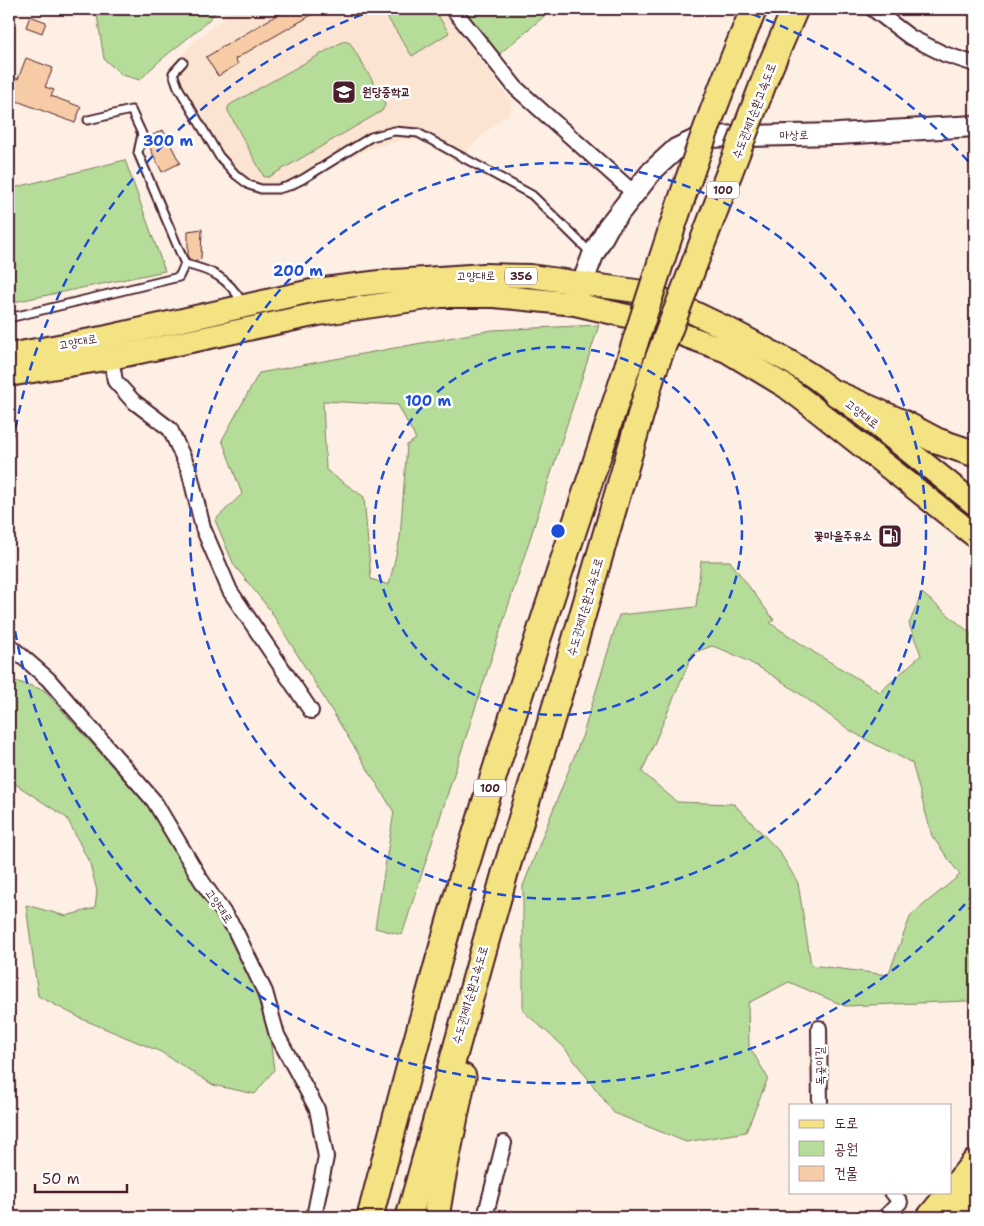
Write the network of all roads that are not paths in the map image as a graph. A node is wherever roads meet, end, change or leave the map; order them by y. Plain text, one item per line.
1 (454, 9) edge
2 (754, 9) edge
3 (795, 9) edge
4 (873, 9) edge
5 (182, 62) dead end
6 (975, 64) edge
7 (88, 120) dead end
8 (975, 126) edge
9 (635, 194) junction
10 (593, 255) junction
11 (185, 264) junction
12 (579, 293) junction
13 (248, 306) junction
14 (9, 318) edge
15 (9, 355) edge
16 (111, 358) junction
17 (9, 375) edge
18 (837, 394) junction
19 (975, 454) edge
20 (975, 504) edge
21 (975, 536) edge
22 (9, 645) edge
23 (311, 711) dead end
24 (504, 873) junction
25 (819, 1028) dead end
26 (820, 1104) edge
27 (504, 1143) dead end
28 (975, 1152) edge
29 (975, 1162) edge
30 (894, 1194) edge
31 (953, 1202) edge
32 (314, 1217) edge
33 (370, 1217) edge
34 (409, 1217) edge
35 (436, 1217) edge
36 (485, 1217) edge
37 (885, 1217) edge

1 - 9 street
2 - 33 highway, 100, bridge
3 - 24 highway, 수도권제1순환고속도로 / 100, bridge
4 - 6 street
5 - 10 lane
7 - 11 lane
8 - 9 street, 마상로
9 - 10 street, 마상로
10 - 12 street, 마상로
11 - 13 lane
11 - 14 lane
12 - 13 main road, 고양대로 / 356
12 - 16 main road, 고양대로 / 356
12 - 18 main road, 고양대로 / 356
12 - 21 main road, 고양대로 / 356
13 - 15 main road, 고양대로 / 356
16 - 17 main road, 고양대로 / 356
16 - 23 street, 고양대로
18 - 19 highway
18 - 20 main road, 고양대로 / 356
22 - 32 street, 고양대로
24 - 34 highway, 수도권제1순환고속도로 / 100
24 - 35 highway
25 - 26 street, 독곶이길
27 - 36 street
28 - 31 highway
29 - 31 highway
30 - 37 street

